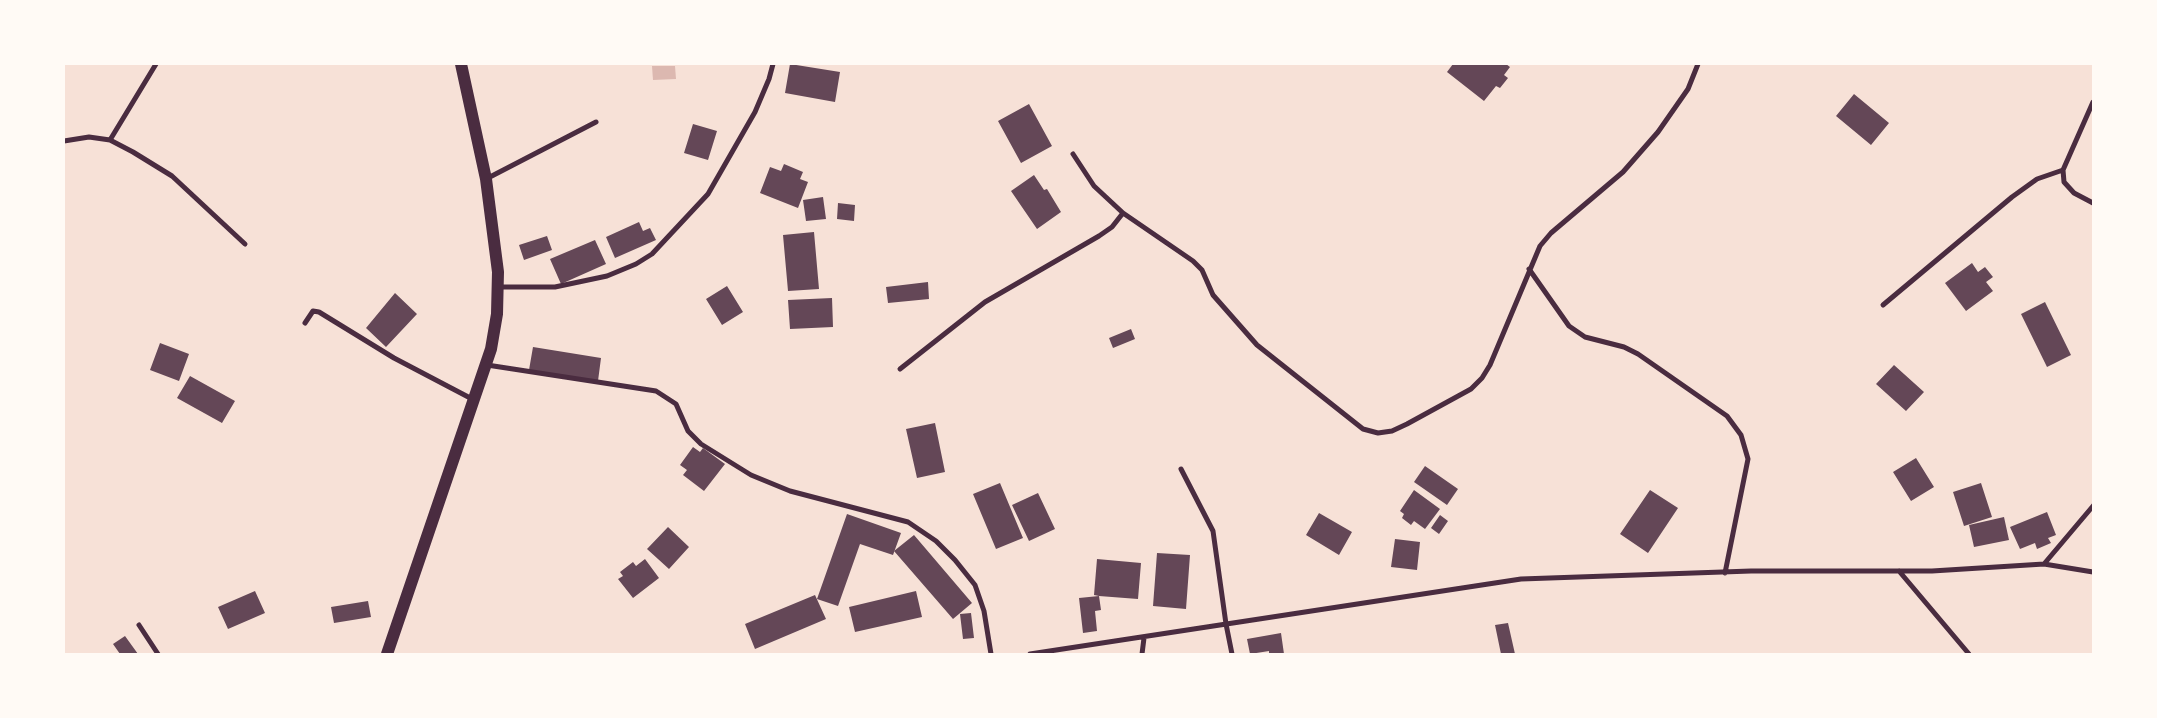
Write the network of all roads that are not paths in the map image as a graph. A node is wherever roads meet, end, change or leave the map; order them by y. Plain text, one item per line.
1 (156, 64) edge
2 (461, 64) edge
3 (773, 64) edge
4 (1698, 64) edge
5 (2093, 102) edge
6 (596, 122) dead end
7 (110, 140) junction
8 (64, 141) edge
9 (1073, 154) dead end
10 (2062, 170) junction
11 (486, 179) junction
12 (2093, 204) edge
13 (1123, 213) junction
14 (245, 244) dead end
15 (1529, 269) junction
16 (497, 287) junction
17 (1882, 305) dead end
18 (305, 323) dead end
19 (486, 365) junction
20 (900, 369) dead end
21 (474, 400) junction
22 (1180, 470) dead end
23 (2093, 506) edge
24 (2044, 564) junction
25 (1899, 571) junction
26 (2093, 572) edge
27 (1725, 573) junction
28 (1226, 624) junction
29 (139, 625) dead end
30 (1144, 638) junction
31 (158, 654) edge
32 (387, 654) edge
33 (991, 654) edge
34 (1030, 654) edge
35 (1142, 654) edge
36 (1232, 654) edge
37 (1969, 654) edge

1 - 7 street
2 - 11 main road
3 - 16 street
4 - 15 street
5 - 10 street
6 - 11 street
7 - 8 street
7 - 14 street
9 - 13 street
10 - 12 street
10 - 17 street
11 - 16 main road
13 - 15 street
13 - 20 street
15 - 27 street
16 - 19 main road
18 - 21 street
19 - 21 main road
19 - 33 street
21 - 32 main road
22 - 28 street
23 - 24 street
24 - 25 street
24 - 26 street
25 - 27 street
25 - 37 street
27 - 28 street
28 - 30 street
28 - 36 street
29 - 31 street
30 - 34 street
30 - 35 street

